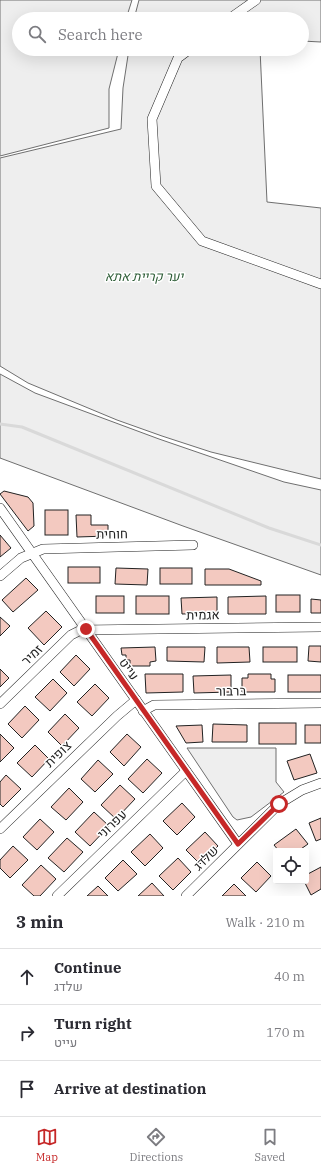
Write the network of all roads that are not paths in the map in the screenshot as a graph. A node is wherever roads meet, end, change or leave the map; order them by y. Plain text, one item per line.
1 (256, 0) edge
2 (239, 12) edge
3 (181, 56) edge
4 (321, 284) edge
5 (0, 508) edge
6 (193, 545) dead end
7 (32, 553) junction
8 (0, 576) edge
9 (321, 627) edge
10 (86, 629) junction
11 (136, 700) junction
12 (321, 703) edge
13 (0, 704) edge
14 (143, 711) junction
15 (186, 771) junction
16 (321, 783) edge
17 (0, 829) edge
18 (238, 844) junction
19 (57, 896) edge
20 (186, 896) edge

1 - 2 street
3 - 4 street
5 - 7 street, עייט
6 - 7 street, חוחית
7 - 8 street, חוחית
7 - 10 street, עייט
9 - 10 street, אגמית
10 - 11 street, עייט
10 - 13 street, זמיר
11 - 14 street, עייט
11 - 17 street, צופית
12 - 14 street, ברבור
14 - 15 street, עייט
15 - 18 street, עייט
15 - 19 street, עפרוני
16 - 18 street, שלדג
18 - 20 street, שלדג

